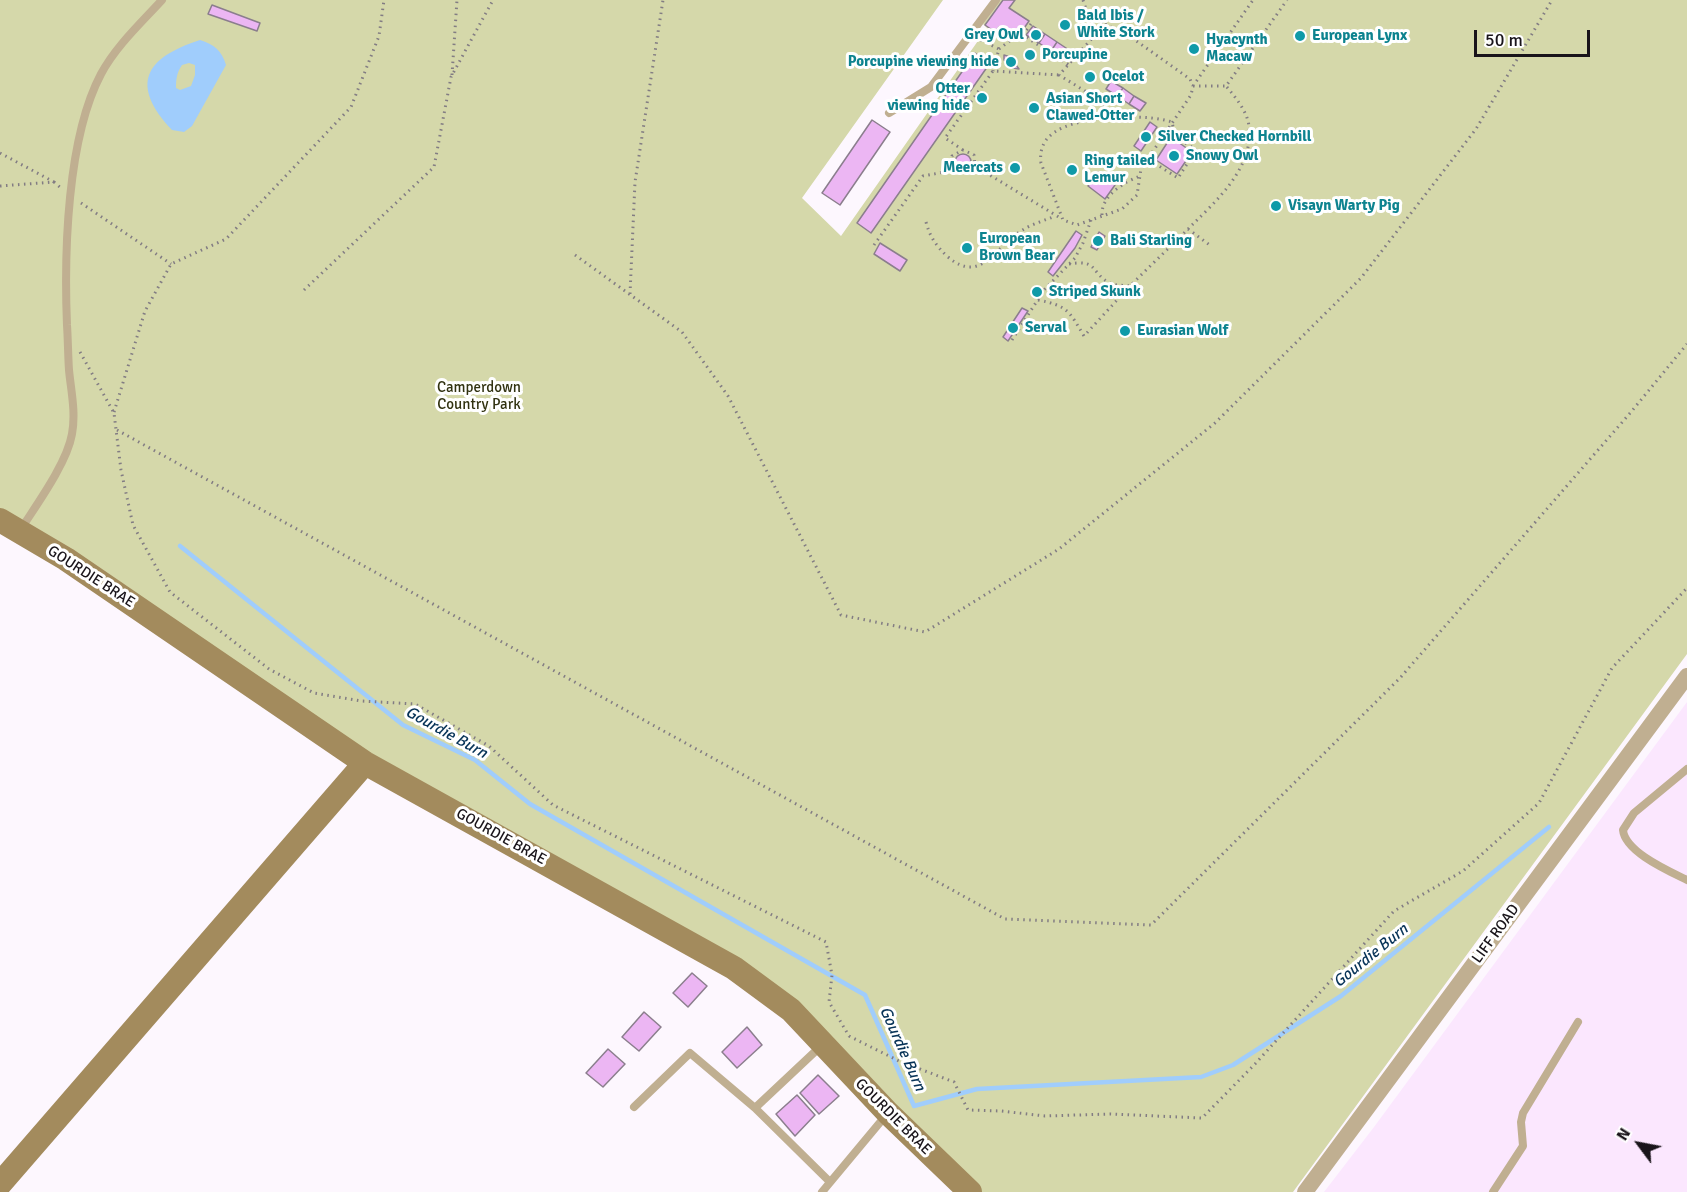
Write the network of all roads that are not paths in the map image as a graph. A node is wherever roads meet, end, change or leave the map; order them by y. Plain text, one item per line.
1 (996, 0) edge
2 (160, 1) edge
3 (889, 113) dead end
4 (10, 526) edge
5 (1687, 676) edge
6 (365, 763) junction
7 (1687, 770) edge
8 (1687, 880) edge
9 (1578, 1023) dead end
10 (822, 1045) junction
11 (634, 1107) dead end
12 (755, 1108) junction
13 (888, 1113) junction
14 (830, 1182) junction
15 (0, 1184) edge
16 (1309, 1190) edge
17 (822, 1192) edge
18 (970, 1192) edge
19 (1493, 1192) edge

1 - 3 lane
2 - 4 lane
4 - 6 street, GOURDIE BRAE
5 - 16 street, LIFF ROAD
6 - 10 street, GOURDIE BRAE
6 - 15 street
7 - 8 lane
9 - 19 lane
10 - 12 lane
10 - 13 street, GOURDIE BRAE
11 - 12 lane
12 - 14 lane
13 - 14 lane
13 - 18 street, GOURDIE BRAE
14 - 17 lane

